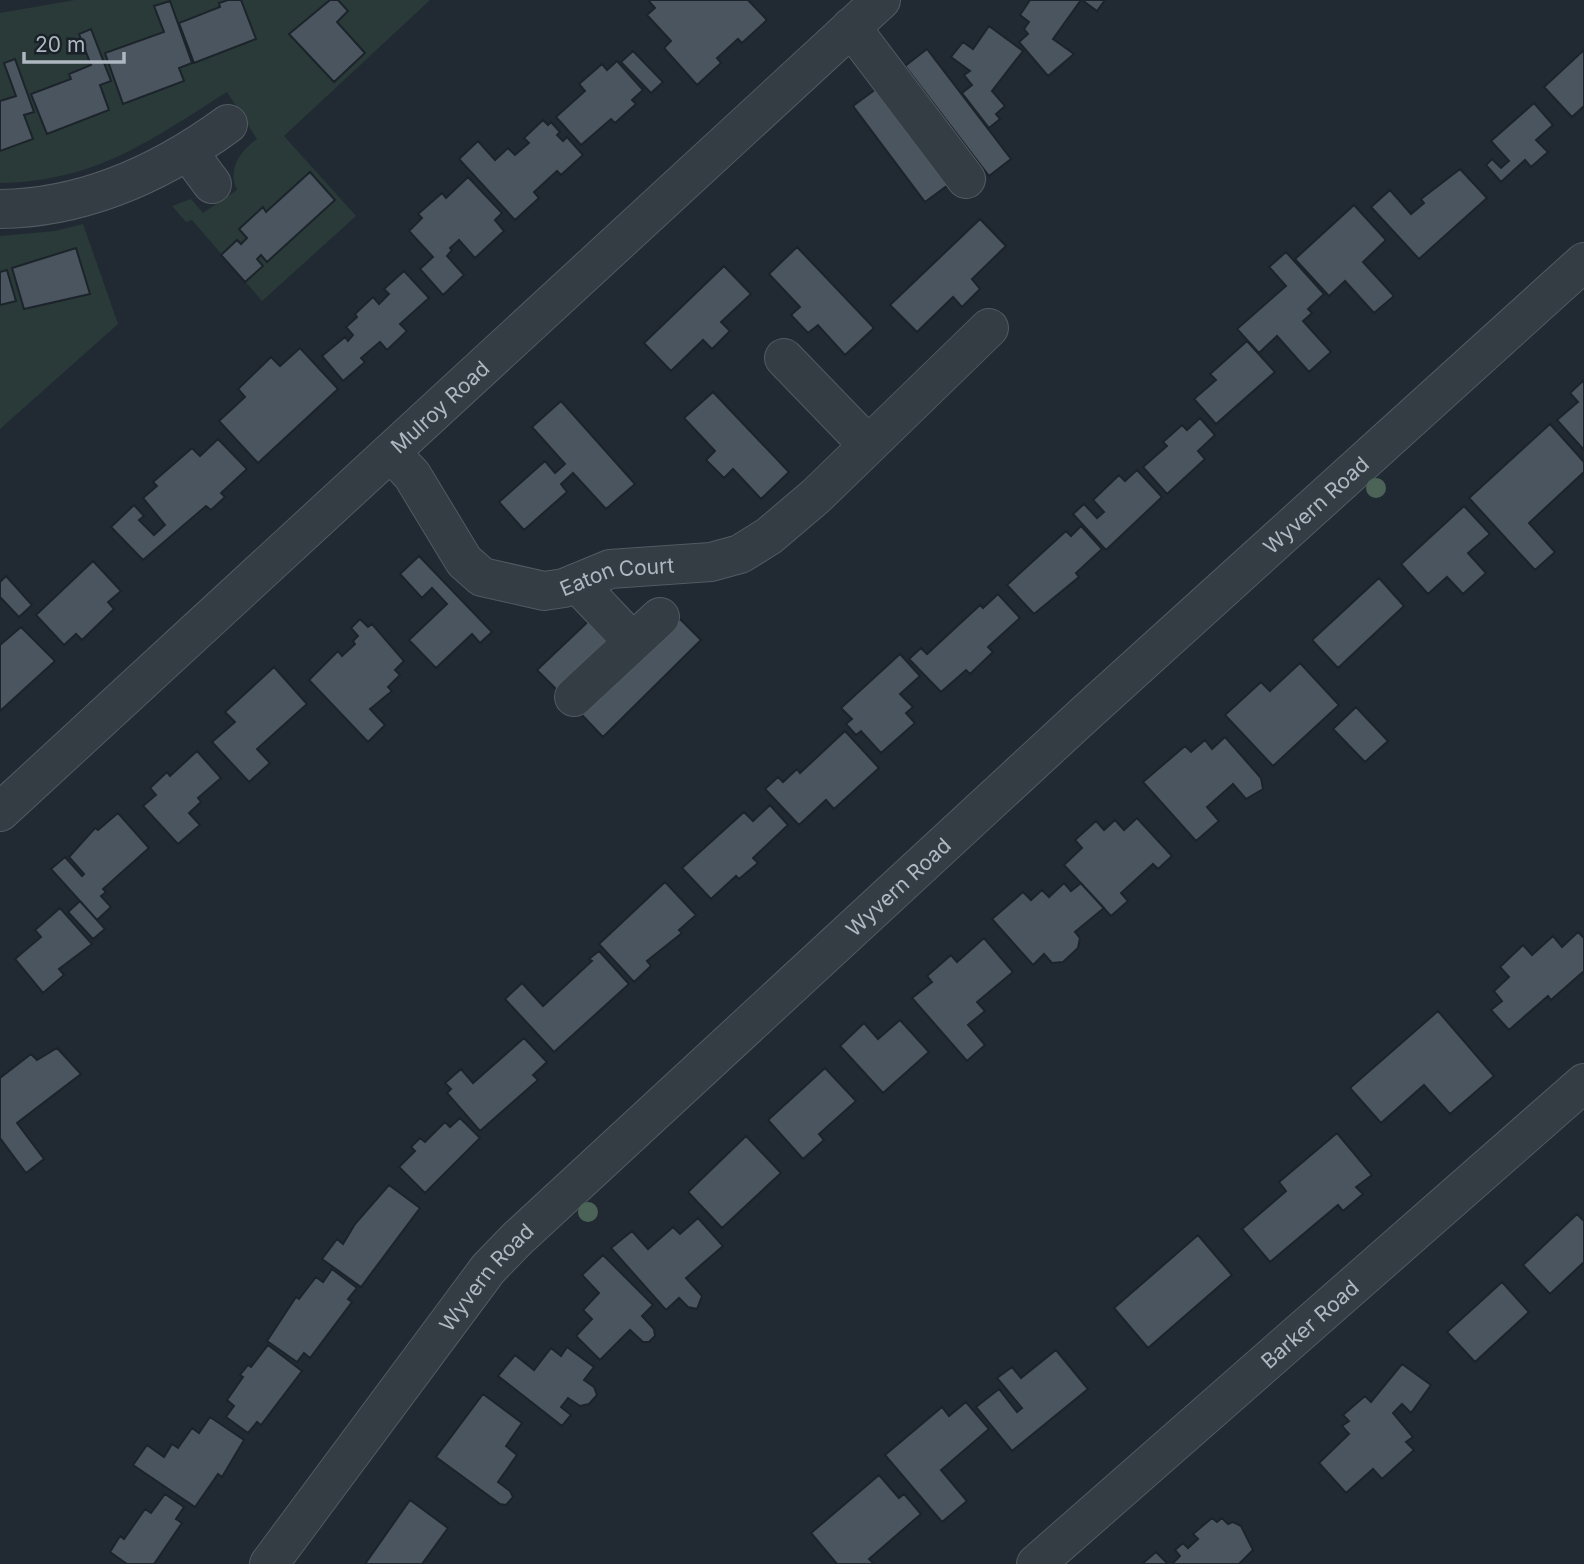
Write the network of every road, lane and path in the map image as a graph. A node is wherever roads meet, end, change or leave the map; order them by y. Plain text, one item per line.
1 (881, 0) edge
2 (851, 27) junction
3 (228, 124) dead end
4 (189, 153) junction
5 (966, 178) dead end
6 (212, 184) dead end
7 (0, 209) edge
8 (1584, 262) edge
9 (989, 328) dead end
10 (784, 358) dead end
11 (867, 444) junction
12 (391, 453) junction
13 (577, 583) junction
14 (574, 697) dead end
15 (0, 812) edge
16 (1584, 1083) edge
17 (269, 1564) edge
18 (1036, 1564) edge

1 - 2 street, Mulroy Road
2 - 5 street
2 - 12 street, Mulroy Road
3 - 4 street
4 - 6 street
4 - 7 street
8 - 17 street, Wyvern Road
9 - 11 street, Eaton Court
10 - 11 street
11 - 13 street, Eaton Court
12 - 13 street, Eaton Court
12 - 15 street, Mulroy Road
13 - 14 street
16 - 18 street, Barker Road

